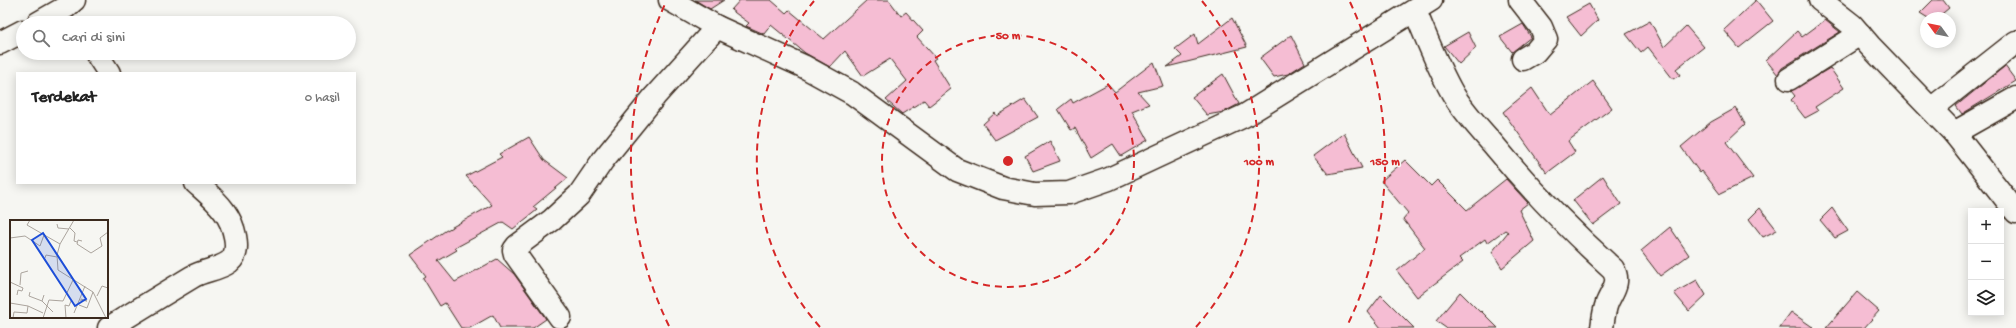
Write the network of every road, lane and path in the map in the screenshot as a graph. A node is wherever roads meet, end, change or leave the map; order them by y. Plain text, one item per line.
1 (670, 0) edge
2 (1520, 0) edge
3 (1820, 0) edge
4 (1423, 5) edge
5 (72, 10) edge
6 (56, 16) edge
7 (716, 27) junction
8 (1860, 34) junction
9 (16, 35) edge
10 (2016, 42) edge
11 (0, 43) edge
12 (1523, 59) dead end
13 (101, 60) edge
14 (108, 72) edge
15 (1789, 79) dead end
16 (2016, 98) edge
17 (1931, 109) junction
18 (1954, 133) junction
19 (197, 184) edge
20 (2016, 212) edge
21 (560, 317) dead end
22 (109, 328) edge
23 (1602, 328) edge

1 - 7 street
2 - 12 street
3 - 8 street
4 - 7 street
4 - 23 street
5 - 6 street
7 - 21 street
8 - 15 street
8 - 17 street
9 - 11 street
10 - 17 street
13 - 14 street
16 - 18 street
17 - 18 street
18 - 20 street
19 - 22 street

